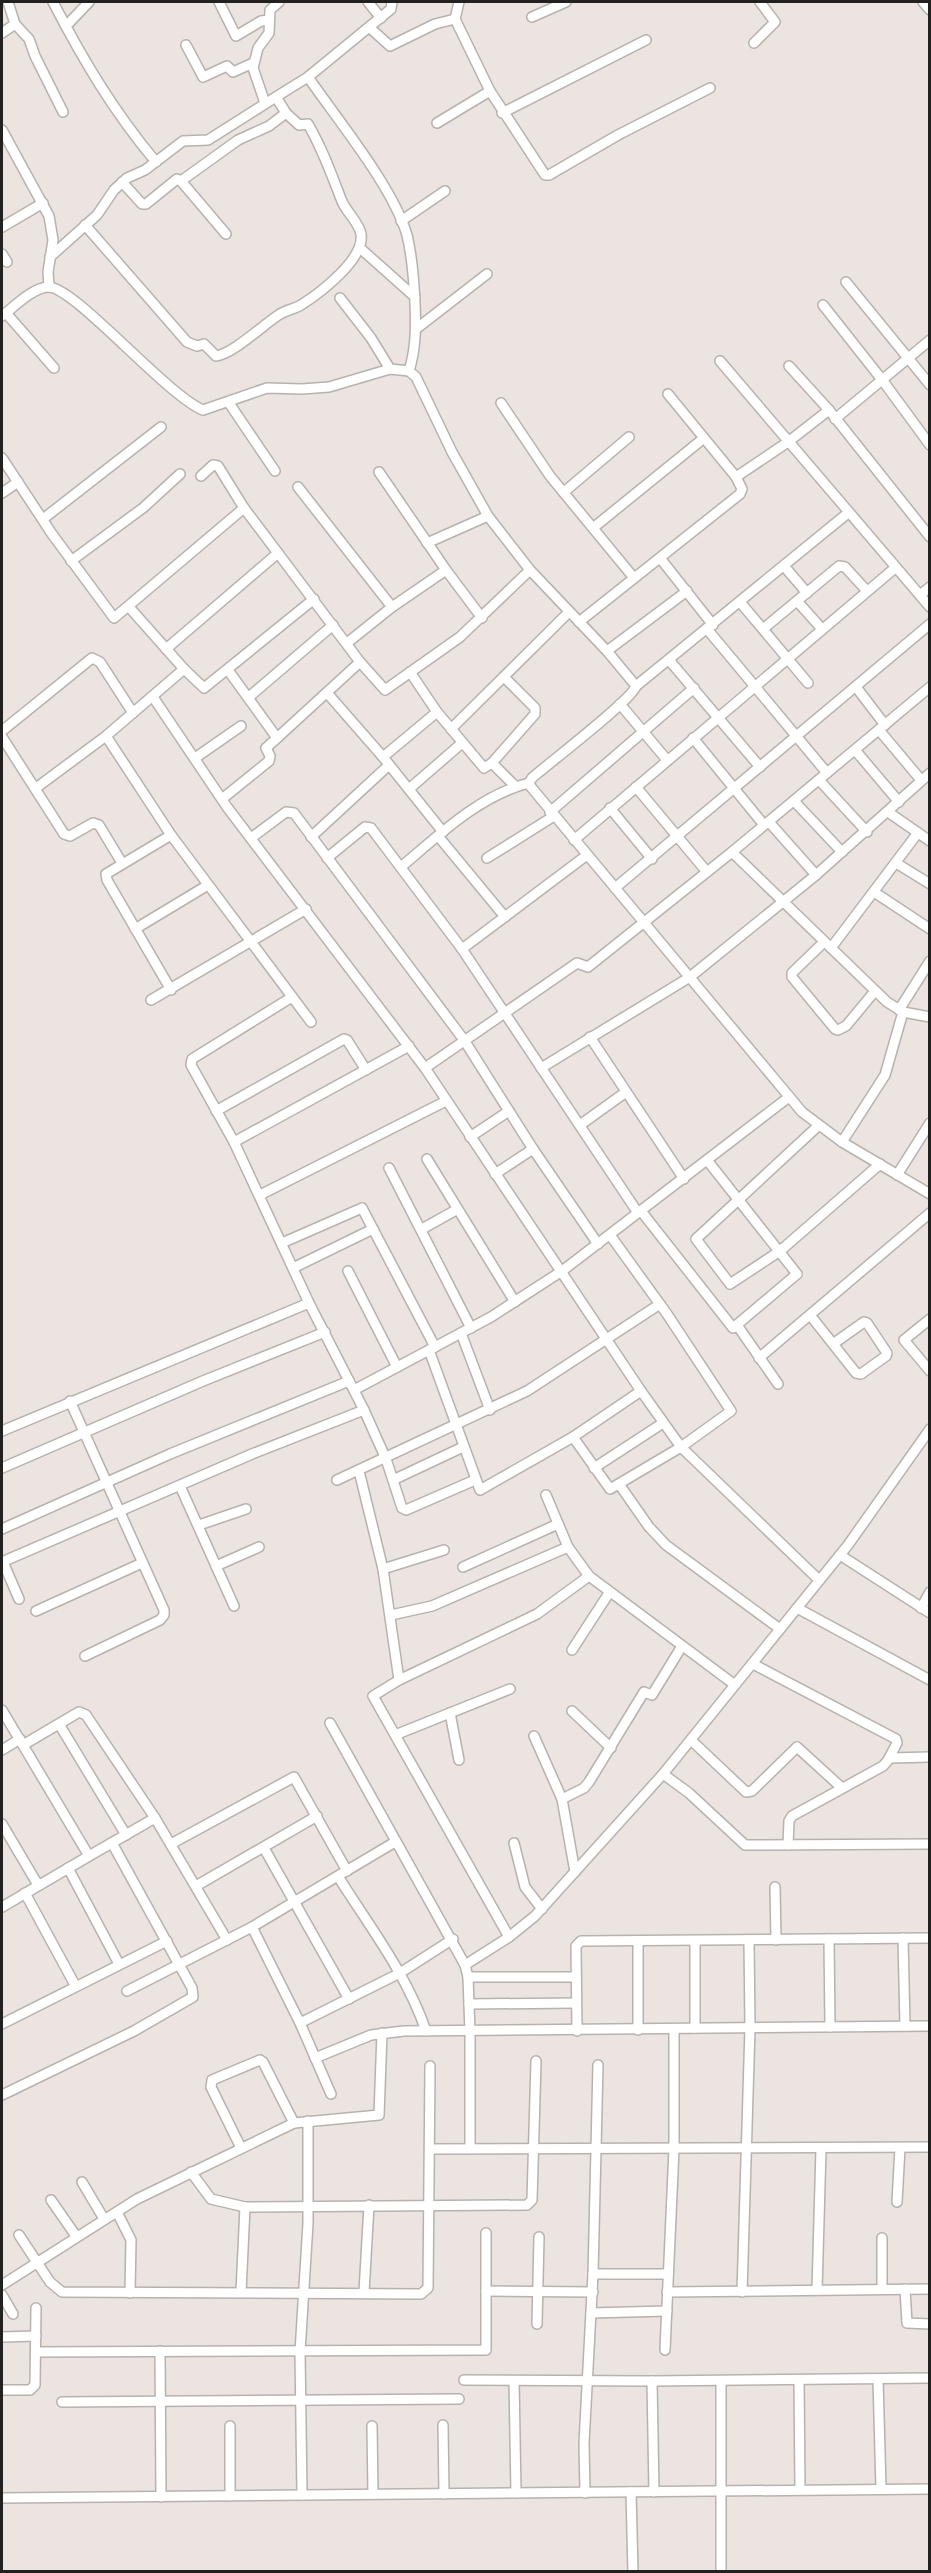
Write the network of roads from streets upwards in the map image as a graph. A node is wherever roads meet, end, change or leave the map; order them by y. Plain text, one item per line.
1 (8, 2) edge
2 (53, 2) edge
3 (89, 2) edge
4 (219, 2) edge
5 (279, 2) edge
6 (368, 2) edge
7 (392, 2) edge
8 (459, 2) edge
9 (566, 2) edge
10 (760, 2) edge
11 (923, 2) edge
12 (930, 10) edge
13 (532, 17) dead end
14 (381, 18) junction
15 (455, 19) junction
16 (269, 20) junction
17 (15, 24) junction
18 (66, 26) junction
19 (370, 28) junction
20 (2, 33) edge
21 (646, 39) dead end
22 (754, 43) dead end
23 (186, 45) dead end
24 (253, 63) junction
25 (308, 77) junction
26 (710, 88) dead end
27 (490, 91) junction
28 (276, 97) junction
29 (265, 103) junction
30 (63, 112) dead end
31 (286, 112) junction
32 (502, 113) junction
33 (438, 123) dead end
34 (2, 130) edge
35 (156, 162) junction
36 (181, 181) junction
37 (122, 182) junction
38 (445, 190) dead end
39 (43, 204) junction
40 (401, 221) junction
41 (85, 225) junction
42 (2, 227) edge
43 (226, 234) dead end
44 (360, 248) junction
45 (2, 254) edge
46 (50, 257) junction
47 (7, 262) dead end
48 (487, 274) dead end
49 (846, 282) dead end
50 (49, 287) junction
51 (414, 297) junction
52 (340, 298) dead end
53 (823, 306) dead end
54 (4, 315) edge
55 (416, 329) junction
56 (930, 340) edge
57 (909, 358) junction
58 (720, 361) dead end
59 (789, 366) dead end
60 (54, 368) dead end
61 (390, 369) junction
62 (409, 371) junction
63 (883, 381) junction
64 (930, 385) edge
65 (668, 394) dead end
66 (229, 403) junction
67 (501, 403) dead end
68 (832, 414) junction
69 (161, 428) dead end
70 (629, 437) dead end
71 (704, 438) junction
72 (788, 442) junction
73 (930, 445) edge
74 (3, 463) edge
75 (274, 471) dead end
76 (379, 472) dead end
77 (180, 474) dead end
78 (201, 477) dead end
79 (736, 477) junction
80 (18, 482) junction
81 (298, 487) dead end
82 (564, 492) junction
83 (2, 493) edge
84 (244, 508) junction
85 (848, 513) junction
86 (488, 516) junction
87 (43, 519) junction
88 (593, 528) junction
89 (930, 537) edge
90 (427, 543) junction
91 (278, 553) junction
92 (660, 558) junction
93 (71, 561) junction
94 (784, 566) junction
95 (895, 568) junction
96 (446, 570) junction
97 (530, 570) junction
98 (634, 578) junction
99 (930, 586) edge
100 (687, 591) junction
101 (867, 591) junction
102 (807, 592) junction
103 (920, 595) junction
104 (314, 599) junction
105 (797, 601) junction
106 (740, 603) junction
107 (129, 607) junction
108 (392, 607) junction
109 (930, 607) edge
110 (569, 612) junction
111 (482, 618) junction
112 (579, 622) junction
113 (930, 624) edge
114 (333, 625) junction
115 (710, 627) junction
116 (763, 629) junction
117 (822, 629) junction
118 (347, 643) junction
119 (166, 649) junction
120 (607, 651) junction
121 (787, 659) junction
122 (669, 660) junction
123 (360, 662) junction
124 (184, 669) junction
125 (228, 670) junction
126 (410, 672) junction
127 (504, 677) junction
128 (808, 683) dead end
129 (636, 686) junction
130 (754, 686) junction
131 (856, 687) junction
132 (930, 687) edge
133 (694, 688) junction
134 (328, 694) junction
135 (153, 697) junction
136 (249, 697) junction
137 (620, 705) junction
138 (437, 712) junction
139 (133, 713) junction
140 (718, 716) junction
141 (241, 726) dead end
142 (882, 727) junction
143 (451, 729) junction
144 (2, 731) edge
145 (643, 732) junction
146 (106, 736) junction
147 (797, 736) junction
148 (2, 737) edge
149 (277, 738) junction
150 (693, 738) junction
151 (462, 743) junction
152 (855, 750) junction
153 (195, 758) junction
154 (667, 760) junction
155 (386, 761) junction
156 (492, 763) junction
157 (760, 767) junction
158 (827, 773) junction
159 (930, 773) edge
160 (819, 780) junction
161 (921, 780) junction
162 (529, 783) junction
163 (515, 786) junction
164 (636, 787) junction
165 (36, 788) junction
166 (409, 789) junction
167 (735, 789) junction
168 (222, 799) junction
169 (794, 801) junction
170 (899, 802) junction
171 (610, 808) junction
172 (888, 812) junction
173 (552, 814) junction
174 (766, 824) junction
175 (867, 832) junction
176 (171, 834) junction
177 (440, 834) junction
178 (917, 834) junction
179 (311, 837) junction
180 (251, 838) junction
181 (677, 838) junction
182 (574, 840) junction
183 (930, 841) edge
184 (732, 852) junction
185 (842, 852) junction
186 (587, 855) junction
187 (327, 858) junction
188 (487, 858) dead end
189 (652, 859) junction
190 (896, 862) junction
191 (122, 863) junction
192 (401, 867) junction
193 (706, 872) junction
194 (816, 876) junction
195 (930, 884) edge
196 (208, 885) junction
197 (615, 888) junction
198 (874, 892) junction
199 (783, 901) junction
200 (306, 909) junction
201 (505, 917) junction
202 (644, 924) junction
203 (135, 929) junction
204 (930, 929) edge
205 (252, 942) junction
206 (828, 945) junction
207 (462, 949) junction
208 (930, 961) edge
209 (690, 977) junction
210 (171, 990) junction
211 (875, 991) junction
212 (292, 997) junction
213 (151, 1000) dead end
214 (901, 1011) junction
215 (503, 1012) junction
216 (930, 1017) edge
217 (311, 1023) dead end
218 (590, 1037) junction
219 (464, 1040) junction
220 (409, 1046) junction
221 (425, 1068) junction
222 (541, 1068) junction
223 (366, 1070) junction
224 (626, 1092) junction
225 (789, 1097) junction
226 (446, 1101) junction
227 (216, 1111) junction
228 (509, 1111) junction
229 (929, 1124) edge
230 (580, 1125) junction
231 (818, 1126) junction
232 (470, 1137) junction
233 (234, 1142) junction
234 (842, 1142) junction
235 (533, 1149) junction
236 (427, 1159) dead end
237 (707, 1160) junction
238 (880, 1164) junction
239 (389, 1168) dead end
240 (495, 1174) junction
241 (897, 1175) junction
242 (684, 1179) junction
243 (930, 1194) edge
244 (260, 1195) junction
245 (739, 1200) junction
246 (456, 1209) junction
247 (640, 1212) junction
248 (930, 1213) edge
249 (373, 1229) junction
250 (422, 1229) junction
251 (610, 1235) junction
252 (282, 1243) junction
253 (598, 1244) junction
254 (780, 1251) junction
255 (293, 1268) junction
256 (348, 1271) dead end
257 (562, 1271) junction
258 (515, 1302) junction
259 (309, 1303) junction
260 (660, 1304) junction
261 (810, 1315) junction
262 (930, 1319) edge
263 (737, 1325) junction
264 (471, 1328) junction
265 (325, 1332) junction
266 (461, 1334) junction
267 (608, 1340) junction
268 (833, 1344) junction
269 (432, 1348) junction
270 (759, 1358) junction
271 (397, 1367) junction
272 (930, 1371) edge
273 (778, 1384) dead end
274 (351, 1386) junction
275 (641, 1391) junction
276 (70, 1401) junction
277 (364, 1410) junction
278 (490, 1410) junction
279 (663, 1423) junction
280 (456, 1427) junction
281 (930, 1429) edge
282 (2, 1431) edge
283 (83, 1432) junction
284 (573, 1437) junction
285 (926, 1442) edge
286 (463, 1447) junction
287 (681, 1447) junction
288 (386, 1459) junction
289 (2, 1468) edge
290 (594, 1468) junction
291 (359, 1471) junction
292 (337, 1480) dead end
293 (393, 1480) junction
294 (476, 1480) junction
295 (106, 1483) junction
296 (619, 1484) junction
297 (180, 1486) junction
298 (546, 1494) dead end
299 (246, 1509) dead end
300 (118, 1512) junction
301 (558, 1524) junction
302 (199, 1525) junction
303 (2, 1529) edge
304 (259, 1547) dead end
305 (568, 1547) junction
306 (444, 1550) dead end
307 (840, 1555) junction
308 (2, 1562) edge
309 (142, 1563) junction
310 (216, 1566) junction
311 (463, 1567) dead end
312 (383, 1569) junction
313 (589, 1576) junction
314 (819, 1580) junction
315 (930, 1592) edge
316 (609, 1593) junction
317 (19, 1599) dead end
318 (234, 1606) dead end
319 (797, 1608) junction
320 (925, 1610) edge
321 (36, 1611) dead end
322 (392, 1615) junction
323 (780, 1629) junction
324 (682, 1646) junction
325 (572, 1650) dead end
326 (85, 1656) dead end
327 (753, 1664) junction
328 (399, 1680) junction
329 (929, 1680) edge
330 (735, 1685) junction
331 (510, 1689) dead end
332 (2, 1710) edge
333 (572, 1711) dead end
334 (450, 1713) junction
335 (330, 1723) dead end
336 (59, 1724) junction
337 (395, 1736) junction
338 (534, 1736) dead end
339 (691, 1740) junction
340 (21, 1742) junction
341 (611, 1748) junction
342 (2, 1750) edge
343 (930, 1757) edge
344 (459, 1760) dead end
345 (888, 1760) junction
346 (663, 1774) junction
347 (842, 1788) junction
348 (562, 1799) junction
349 (317, 1816) junction
350 (155, 1818) junction
351 (2, 1824) edge
352 (126, 1835) junction
353 (395, 1842) junction
354 (112, 1843) junction
355 (514, 1843) dead end
356 (171, 1844) junction
357 (930, 1844) edge
358 (788, 1845) junction
359 (264, 1848) junction
360 (89, 1856) junction
361 (68, 1868) junction
362 (575, 1872) junction
363 (343, 1874) junction
364 (38, 1885) junction
365 (196, 1886) junction
366 (775, 1887) dead end
367 (25, 1893) junction
368 (294, 1903) junction
369 (2, 1907) edge
370 (542, 1909) junction
371 (252, 1927) junction
372 (509, 1937) junction
373 (903, 1938) junction
374 (930, 1938) edge
375 (453, 1939) junction
376 (829, 1939) junction
377 (227, 1940) junction
378 (749, 1940) junction
379 (776, 1940) junction
380 (167, 1941) junction
381 (638, 1941) junction
382 (694, 1941) junction
383 (119, 1964) junction
384 (179, 1965) junction
385 (465, 1965) junction
386 (400, 1973) junction
387 (468, 1977) junction
388 (576, 1977) junction
389 (75, 1985) junction
390 (126, 1991) dead end
391 (349, 1999) junction
392 (576, 2003) junction
393 (469, 2004) junction
394 (300, 2023) junction
395 (2, 2024) edge
396 (905, 2026) junction
397 (930, 2026) edge
398 (830, 2027) junction
399 (674, 2028) junction
400 (695, 2028) junction
401 (750, 2028) junction
402 (639, 2030) junction
403 (426, 2031) junction
404 (577, 2031) junction
405 (470, 2032) junction
406 (382, 2033) junction
407 (315, 2058) junction
408 (536, 2061) dead end
409 (597, 2065) dead end
410 (430, 2066) dead end
411 (331, 2094) dead end
412 (2, 2095) edge
413 (308, 2121) junction
414 (294, 2123) junction
415 (930, 2147) edge
416 (242, 2148) junction
417 (470, 2148) junction
418 (532, 2148) junction
419 (595, 2148) junction
420 (900, 2148) junction
421 (430, 2149) junction
422 (674, 2149) junction
423 (746, 2149) junction
424 (821, 2149) junction
425 (191, 2172) junction
426 (82, 2182) dead end
427 (51, 2200) dead end
428 (897, 2202) dead end
429 (308, 2205) junction
430 (369, 2205) junction
431 (429, 2206) junction
432 (245, 2207) junction
433 (117, 2212) junction
434 (104, 2219) junction
435 (486, 2232) dead end
436 (19, 2235) dead end
437 (76, 2236) junction
438 (539, 2237) dead end
439 (882, 2238) dead end
440 (36, 2262) junction
441 (593, 2274) junction
442 (668, 2274) junction
443 (2, 2285) edge
444 (882, 2289) junction
445 (905, 2289) junction
446 (930, 2289) edge
447 (817, 2290) junction
448 (486, 2291) junction
449 (241, 2292) junction
450 (303, 2292) junction
451 (364, 2292) junction
452 (592, 2292) junction
453 (667, 2292) junction
454 (742, 2292) junction
455 (130, 2293) junction
456 (538, 2294) junction
457 (2, 2295) edge
458 (36, 2308) dead end
459 (666, 2311) junction
460 (591, 2313) junction
461 (13, 2314) dead end
462 (537, 2324) dead end
463 (930, 2324) edge
464 (36, 2336) junction
465 (2, 2337) edge
466 (665, 2350) dead end
467 (160, 2351) junction
468 (36, 2352) junction
469 (300, 2352) junction
470 (930, 2378) edge
471 (878, 2379) junction
472 (464, 2380) dead end
473 (799, 2380) junction
474 (514, 2381) junction
475 (587, 2381) junction
476 (652, 2381) junction
477 (721, 2381) junction
478 (2, 2390) edge
479 (459, 2399) dead end
480 (160, 2401) junction
481 (301, 2401) junction
482 (62, 2402) dead end
483 (443, 2425) dead end
484 (230, 2426) dead end
485 (372, 2426) dead end
486 (930, 2488) edge
487 (800, 2489) junction
488 (881, 2489) junction
489 (721, 2491) junction
490 (630, 2492) junction
491 (654, 2492) junction
492 (516, 2493) junction
493 (585, 2493) junction
494 (373, 2494) junction
495 (444, 2494) junction
496 (302, 2495) junction
497 (230, 2496) junction
498 (161, 2497) junction
499 (2, 2498) edge
500 (633, 2571) edge
501 (721, 2571) edge

1 - 17 street
2 - 18 street
3 - 18 street
4 - 16 street
5 - 16 street
6 - 14 street
7 - 14 street
8 - 15 street
9 - 13 street
10 - 22 street
11 - 12 street
14 - 19 street
15 - 19 street
15 - 27 street
16 - 24 street
17 - 20 street
17 - 30 street
18 - 35 street
19 - 25 street
21 - 32 street
23 - 24 street
24 - 29 street
25 - 28 street
25 - 40 street
26 - 32 street
27 - 32 street
27 - 33 street
28 - 29 street
28 - 31 street
29 - 35 street
31 - 36 street
31 - 44 street
34 - 39 street
35 - 37 street
36 - 37 street
36 - 43 street
37 - 41 street
38 - 40 street
39 - 42 street
39 - 46 street
40 - 51 street
41 - 44 street
41 - 46 street
44 - 51 street
45 - 47 street
46 - 50 street
48 - 55 street
49 - 57 street
50 - 54 street
50 - 66 street
51 - 55 street
52 - 61 street
53 - 63 street
54 - 60 street
55 - 62 street
56 - 57 street
57 - 63 street
57 - 64 street
58 - 72 street
59 - 68 street
61 - 62 street
61 - 66 street
62 - 86 street
63 - 68 street
63 - 73 street
65 - 71 street
66 - 75 street
67 - 82 street
68 - 72 street
68 - 89 street
69 - 87 street
70 - 82 street
71 - 79 street
71 - 88 street
72 - 79 street
72 - 85 street
74 - 80 street
76 - 90 street
77 - 93 street
78 - 84 street
79 - 92 street
80 - 83 street
80 - 87 street
81 - 108 street
82 - 88 street
84 - 91 street
84 - 107 street
85 - 94 street
85 - 95 street
86 - 90 street
86 - 97 street
87 - 93 street
88 - 98 street
90 - 96 street
91 - 104 street
91 - 119 street
92 - 98 street
92 - 100 street
93 - 107 street
94 - 102 street
94 - 106 street
95 - 101 street
95 - 103 street
96 - 108 street
96 - 111 street
97 - 110 street
97 - 111 street
98 - 112 street
99 - 103 street
100 - 115 street
100 - 120 street
101 - 102 street
101 - 117 street
102 - 105 street
103 - 109 street
104 - 114 street
104 - 125 street
105 - 116 street
105 - 117 street
106 - 115 street
106 - 116 street
107 - 119 street
108 - 118 street
110 - 112 street
110 - 127 street
111 - 126 street
112 - 120 street
113 - 131 street
114 - 118 street
114 - 136 street
115 - 122 street
115 - 130 street
116 - 121 street
117 - 121 street
118 - 123 street
119 - 124 street
120 - 129 street
121 - 128 street
121 - 130 street
122 - 129 street
122 - 133 street
123 - 126 street
123 - 134 street
124 - 125 street
124 - 135 street
125 - 136 street
126 - 138 street
127 - 143 street
127 - 156 street
129 - 137 street
130 - 140 street
130 - 147 street
131 - 142 street
131 - 147 street
132 - 142 street
133 - 140 street
133 - 145 street
134 - 149 street
134 - 155 street
135 - 139 street
135 - 153 street
136 - 149 street
137 - 145 street
137 - 162 street
138 - 143 street
138 - 155 street
139 - 144 street
139 - 146 street
140 - 150 street
140 - 157 street
141 - 153 street
142 - 152 street
142 - 161 street
143 - 151 street
145 - 154 street
145 - 173 street
146 - 165 street
146 - 176 street
147 - 157 street
147 - 158 street
148 - 165 street
149 - 168 street
150 - 154 street
150 - 167 street
151 - 156 street
151 - 166 street
152 - 158 street
152 - 170 street
153 - 168 street
154 - 164 street
155 - 166 street
155 - 179 street
156 - 163 street
157 - 167 street
158 - 160 street
159 - 161 street
160 - 169 street
160 - 175 street
161 - 170 street
162 - 163 street
162 - 173 street
163 - 177 street
164 - 171 street
164 - 181 street
165 - 191 street
166 - 177 street
167 - 174 street
167 - 181 street
168 - 180 street
169 - 174 street
169 - 185 street
170 - 172 street
171 - 182 street
171 - 189 street
172 - 175 street
172 - 178 street
173 - 182 street
173 - 188 street
174 - 184 street
174 - 194 street
175 - 185 street
176 - 191 street
176 - 196 street
177 - 192 street
177 - 201 street
178 - 183 street
178 - 190 street
179 - 180 street
179 - 187 street
180 - 200 street
181 - 189 street
181 - 193 street
182 - 186 street
184 - 193 street
184 - 199 street
185 - 194 street
186 - 197 street
186 - 201 street
187 - 192 street
187 - 219 street
189 - 197 street
190 - 195 street
190 - 198 street
191 - 203 street
192 - 207 street
193 - 202 street
194 - 199 street
196 - 203 street
196 - 205 street
197 - 202 street
198 - 204 street
198 - 206 street
199 - 206 street
199 - 209 street
200 - 205 street
200 - 220 street
201 - 207 street
202 - 209 street
202 - 215 street
203 - 210 street
205 - 210 street
205 - 212 street
206 - 211 street
206 - 211 street
207 - 215 street
208 - 214 street
209 - 218 street
209 - 225 street
210 - 213 street
211 - 214 street
212 - 217 street
212 - 227 street
214 - 216 street
214 - 234 street
215 - 219 street
215 - 222 street
218 - 222 street
218 - 224 street
219 - 221 street
219 - 228 street
220 - 221 street
220 - 223 street
221 - 226 street
222 - 230 street
223 - 227 street
223 - 233 street
224 - 230 street
224 - 242 street
225 - 231 street
225 - 237 street
226 - 232 street
226 - 244 street
227 - 233 street
228 - 232 street
228 - 235 street
229 - 241 street
230 - 247 street
231 - 234 street
231 - 245 street
232 - 240 street
233 - 244 street
234 - 238 street
235 - 240 street
235 - 253 street
236 - 246 street
237 - 242 street
237 - 245 street
238 - 241 street
238 - 254 street
239 - 250 street
240 - 257 street
241 - 243 street
242 - 247 street
244 - 252 street
245 - 254 street
245 - 254 street
246 - 250 street
246 - 258 street
247 - 251 street
247 - 263 street
248 - 261 street
249 - 252 street
249 - 255 street
249 - 269 street
250 - 264 street
251 - 253 street
251 - 260 street
252 - 255 street
253 - 257 street
254 - 263 street
255 - 259 street
256 - 271 street
257 - 258 street
257 - 267 street
258 - 264 street
259 - 265 street
259 - 276 street
260 - 267 street
260 - 287 street
261 - 268 street
261 - 270 street
262 - 272 street
263 - 270 street
264 - 266 street
265 - 274 street
265 - 283 street
266 - 269 street
266 - 278 street
267 - 275 street
267 - 278 street
268 - 268 street
269 - 271 street
269 - 280 street
270 - 273 street
271 - 274 street
274 - 277 street
274 - 295 street
275 - 279 street
275 - 284 street
276 - 282 street
276 - 283 street
277 - 288 street
277 - 297 street
278 - 280 street
279 - 287 street
279 - 290 street
280 - 286 street
280 - 288 street
281 - 285 street
283 - 289 street
283 - 295 street
284 - 290 street
284 - 294 street
285 - 307 street
286 - 293 street
286 - 294 street
287 - 296 street
287 - 314 street
288 - 291 street
288 - 293 street
290 - 296 street
291 - 292 street
291 - 312 street
293 - 294 street
295 - 300 street
295 - 303 street
296 - 323 street
297 - 300 street
297 - 302 street
298 - 301 street
299 - 302 street
300 - 308 street
300 - 309 street
301 - 305 street
301 - 311 street
302 - 310 street
304 - 310 street
305 - 313 street
305 - 322 street
306 - 312 street
307 - 314 street
307 - 320 street
308 - 317 street
309 - 321 street
309 - 326 street
310 - 318 street
312 - 322 street
313 - 316 street
313 - 328 street
314 - 319 street
315 - 320 street
316 - 324 street
316 - 325 street
319 - 323 street
319 - 329 street
322 - 328 street
323 - 327 street
324 - 330 street
324 - 341 street
327 - 330 street
327 - 345 street
328 - 337 street
330 - 339 street
331 - 334 street
332 - 340 street
333 - 341 street
334 - 337 street
334 - 344 street
335 - 353 street
336 - 340 street
336 - 350 street
336 - 352 street
337 - 372 street
338 - 348 street
339 - 346 street
339 - 347 street
340 - 342 street
340 - 360 street
341 - 348 street
343 - 345 street
345 - 347 street
346 - 358 street
346 - 362 street
347 - 358 street
348 - 362 street
349 - 356 street
349 - 359 street
349 - 363 street
350 - 352 street
350 - 356 street
351 - 364 street
352 - 354 street
353 - 363 street
353 - 375 street
354 - 360 street
354 - 380 street
355 - 370 street
356 - 365 street
357 - 358 street
359 - 365 street
359 - 368 street
360 - 361 street
361 - 364 street
361 - 383 street
362 - 370 street
363 - 368 street
363 - 386 street
364 - 367 street
365 - 377 street
366 - 379 street
367 - 369 street
367 - 389 street
368 - 371 street
368 - 391 street
370 - 372 street
371 - 377 street
371 - 394 street
372 - 385 street
373 - 374 street
373 - 376 street
373 - 396 street
375 - 385 street
375 - 386 street
376 - 379 street
376 - 398 street
377 - 384 street
378 - 379 street
378 - 382 street
378 - 401 street
380 - 383 street
380 - 384 street
381 - 382 street
381 - 388 street
381 - 402 street
382 - 400 street
383 - 389 street
384 - 390 street
384 - 412 street
385 - 387 street
386 - 391 street
386 - 403 street
387 - 388 street
387 - 393 street
388 - 392 street
389 - 395 street
391 - 394 street
392 - 393 street
392 - 404 street
393 - 405 street
394 - 407 street
396 - 397 street
396 - 398 street
398 - 401 street
399 - 400 street
399 - 402 street
399 - 422 street
400 - 401 street
401 - 423 street
402 - 404 street
403 - 405 street
403 - 406 street
404 - 405 street
405 - 417 street
406 - 407 street
406 - 413 street
407 - 411 street
408 - 418 street
409 - 419 street
410 - 421 street
413 - 414 street
413 - 429 street
414 - 416 street
414 - 416 street
415 - 420 street
416 - 425 street
417 - 418 street
417 - 421 street
418 - 419 street
418 - 431 street
419 - 422 street
419 - 441 street
420 - 424 street
420 - 428 street
421 - 431 street
422 - 423 street
422 - 442 street
423 - 424 street
423 - 454 street
424 - 447 street
425 - 432 street
425 - 433 street
426 - 434 street
427 - 437 street
429 - 430 street
429 - 432 street
429 - 450 street
430 - 431 street
430 - 451 street
431 - 451 street
432 - 449 street
433 - 434 street
433 - 455 street
434 - 437 street
435 - 448 street
436 - 440 street
437 - 440 street
438 - 456 street
439 - 444 street
440 - 443 street
440 - 455 street
441 - 442 street
441 - 452 street
442 - 453 street
444 - 445 street
444 - 447 street
445 - 446 street
445 - 463 street
447 - 454 street
448 - 456 street
448 - 469 street
449 - 450 street
449 - 455 street
450 - 451 street
450 - 469 street
452 - 456 street
452 - 460 street
453 - 454 street
453 - 459 street
456 - 462 street
457 - 461 street
458 - 464 street
459 - 460 street
459 - 466 street
460 - 475 street
464 - 465 street
464 - 468 street
467 - 468 street
467 - 469 street
467 - 480 street
468 - 478 street
469 - 481 street
470 - 471 street
471 - 473 street
471 - 488 street
472 - 474 street
473 - 477 street
473 - 487 street
474 - 475 street
474 - 492 street
475 - 476 street
475 - 493 street
476 - 477 street
476 - 491 street
477 - 489 street
479 - 481 street
480 - 481 street
480 - 482 street
480 - 498 street
481 - 496 street
483 - 495 street
484 - 497 street
485 - 494 street
486 - 488 street
487 - 488 street
487 - 489 street
489 - 491 street
489 - 501 street
490 - 491 street
490 - 493 street
490 - 500 street
492 - 493 street
492 - 495 street
494 - 495 street
494 - 496 street
496 - 497 street
497 - 498 street
498 - 499 street

